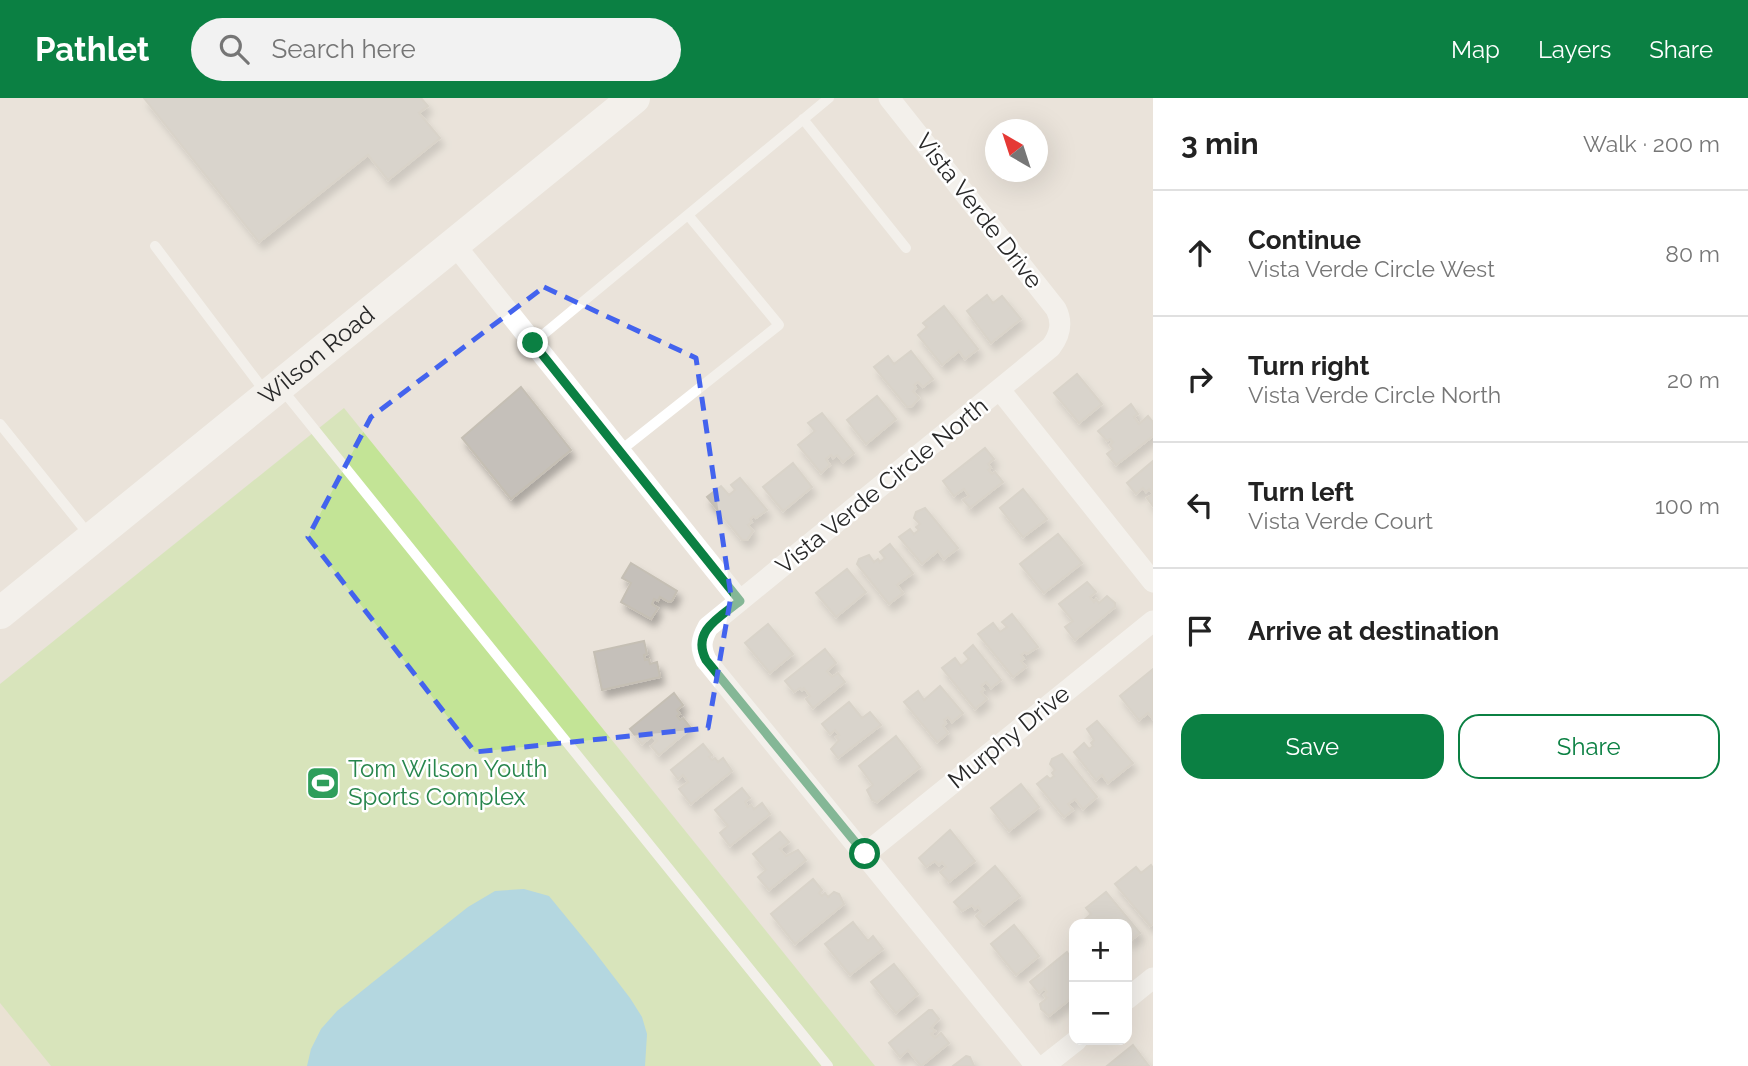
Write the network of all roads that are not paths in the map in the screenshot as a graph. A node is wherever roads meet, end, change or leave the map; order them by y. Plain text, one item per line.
1 (634, 98) edge
2 (830, 98) edge
3 (890, 98) edge
4 (803, 119) junction
5 (688, 215) junction
6 (454, 244) junction
7 (155, 246) dead end
8 (906, 248) dead end
9 (1060, 326) joint
10 (533, 343) junction
11 (1000, 390) junction
12 (274, 391) junction
13 (0, 424) edge
14 (621, 451) junction
15 (92, 538) junction
16 (1153, 582) edge
17 (740, 601) junction
18 (0, 613) edge
19 (1153, 621) edge
20 (865, 854) junction
21 (1153, 978) edge
22 (1132, 995) edge
23 (1071, 1045) edge
24 (828, 1066) edge
25 (1036, 1066) edge
26 (1044, 1066) edge

1 - 6 main road, Wilson Road
2 - 4 lane
3 - 9 street, Vista Verde Drive
4 - 5 lane
4 - 8 lane
5 - 10 lane
5 - 14 lane
6 - 10 street
6 - 12 main road, Wilson Road
7 - 12 lane
9 - 11 street, Vista Verde Circle North
10 - 14 street
11 - 16 street
11 - 17 street, Vista Verde Circle North
12 - 15 main road, Wilson Road
12 - 24 lane
13 - 15 lane
14 - 17 street
15 - 18 main road, Wilson Road
17 - 20 street, Vista Verde Circle North
19 - 20 street, Murphy Drive
20 - 25 street
21 - 22 street
23 - 26 street

